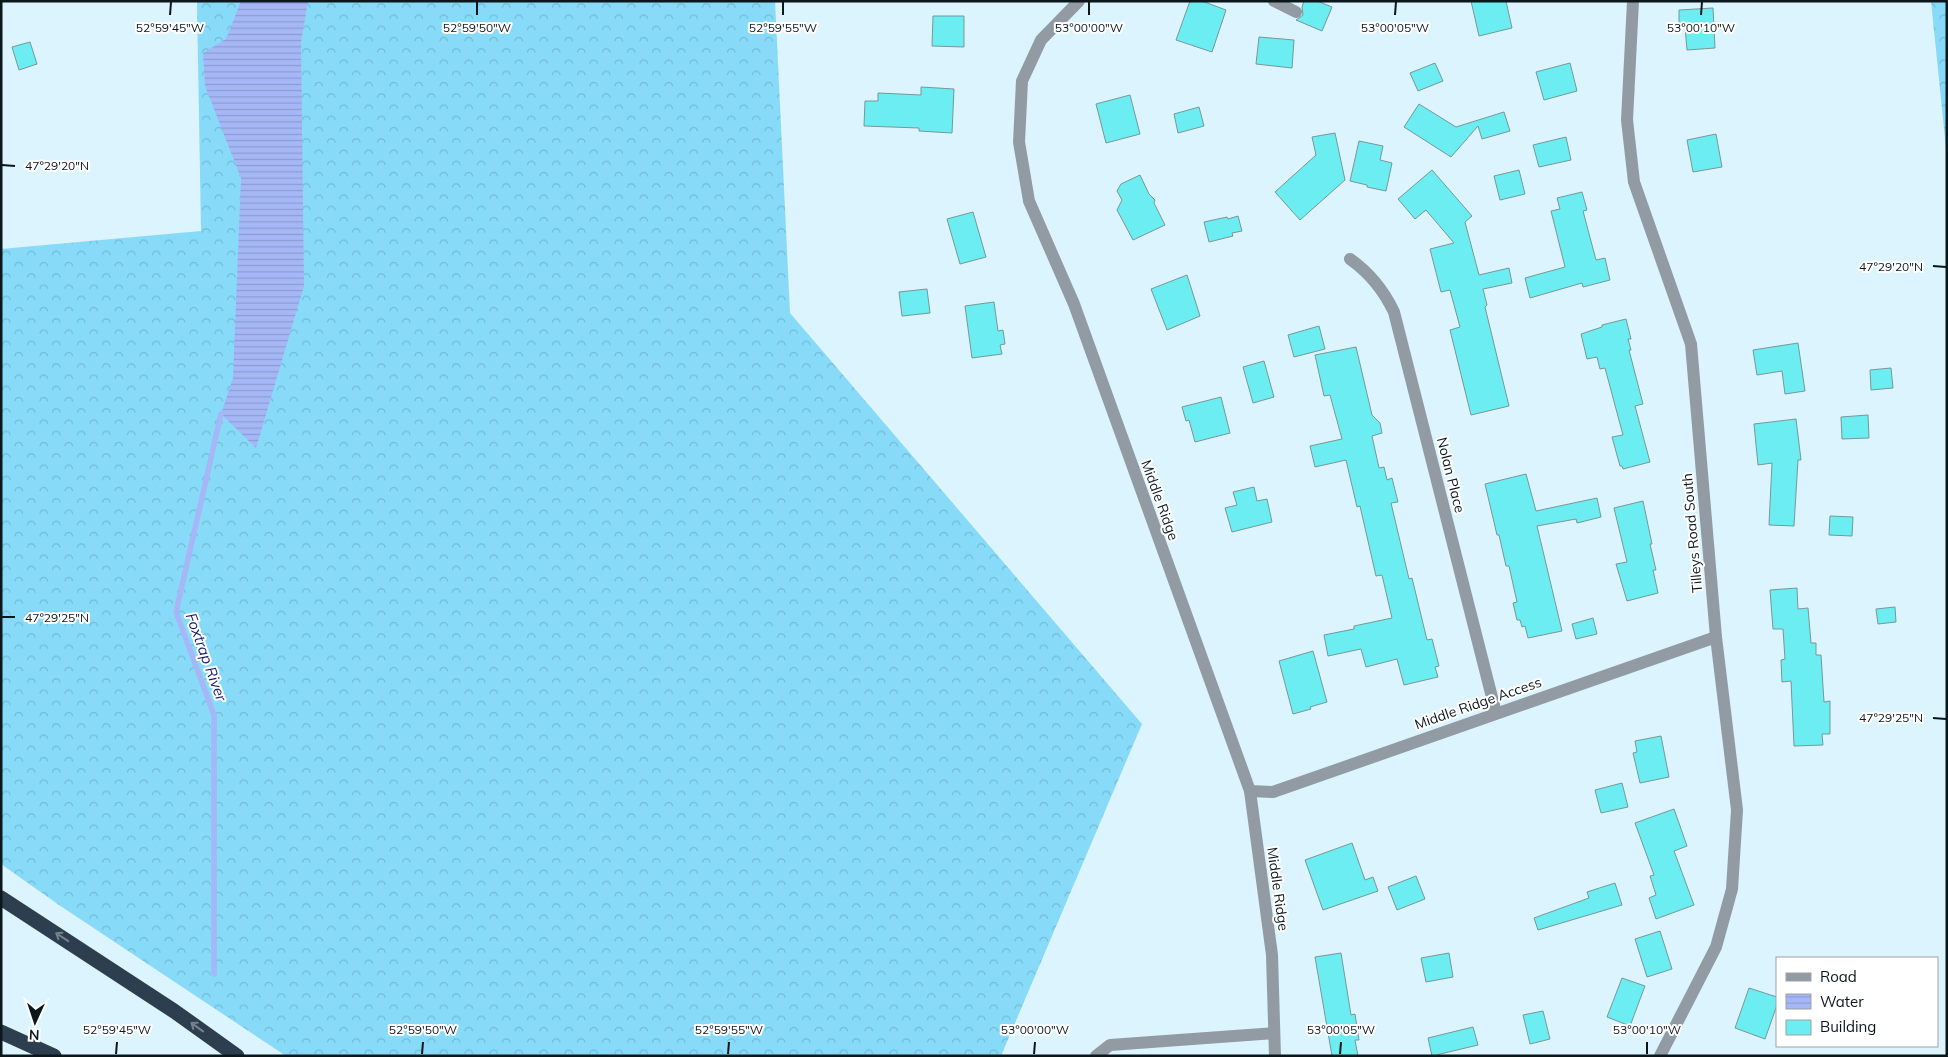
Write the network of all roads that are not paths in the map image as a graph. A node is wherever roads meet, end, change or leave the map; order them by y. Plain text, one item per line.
1 (1080, 1) edge
2 (1274, 1) edge
3 (1633, 1) edge
4 (1296, 12) dead end
5 (1350, 259) dead end
6 (1716, 637) junction
7 (1496, 713) junction
8 (1250, 791) junction
9 (1, 898) edge
10 (1, 1032) edge
11 (1274, 1033) junction
12 (54, 1056) edge
13 (237, 1056) edge
14 (1096, 1056) edge
15 (1275, 1056) edge
16 (1660, 1056) edge

1 - 8 street, Middle Ridge
2 - 4 street
3 - 6 street, Tilleys Road South
5 - 7 street, Nolan Place
6 - 7 street, Middle Ridge Access
6 - 16 street, Tilleys Road South
7 - 8 street, Middle Ridge Access
8 - 11 street, Middle Ridge
13 -> 9 highway
10 - 12 highway
11 - 14 street
11 - 15 street, Middle Ridge

